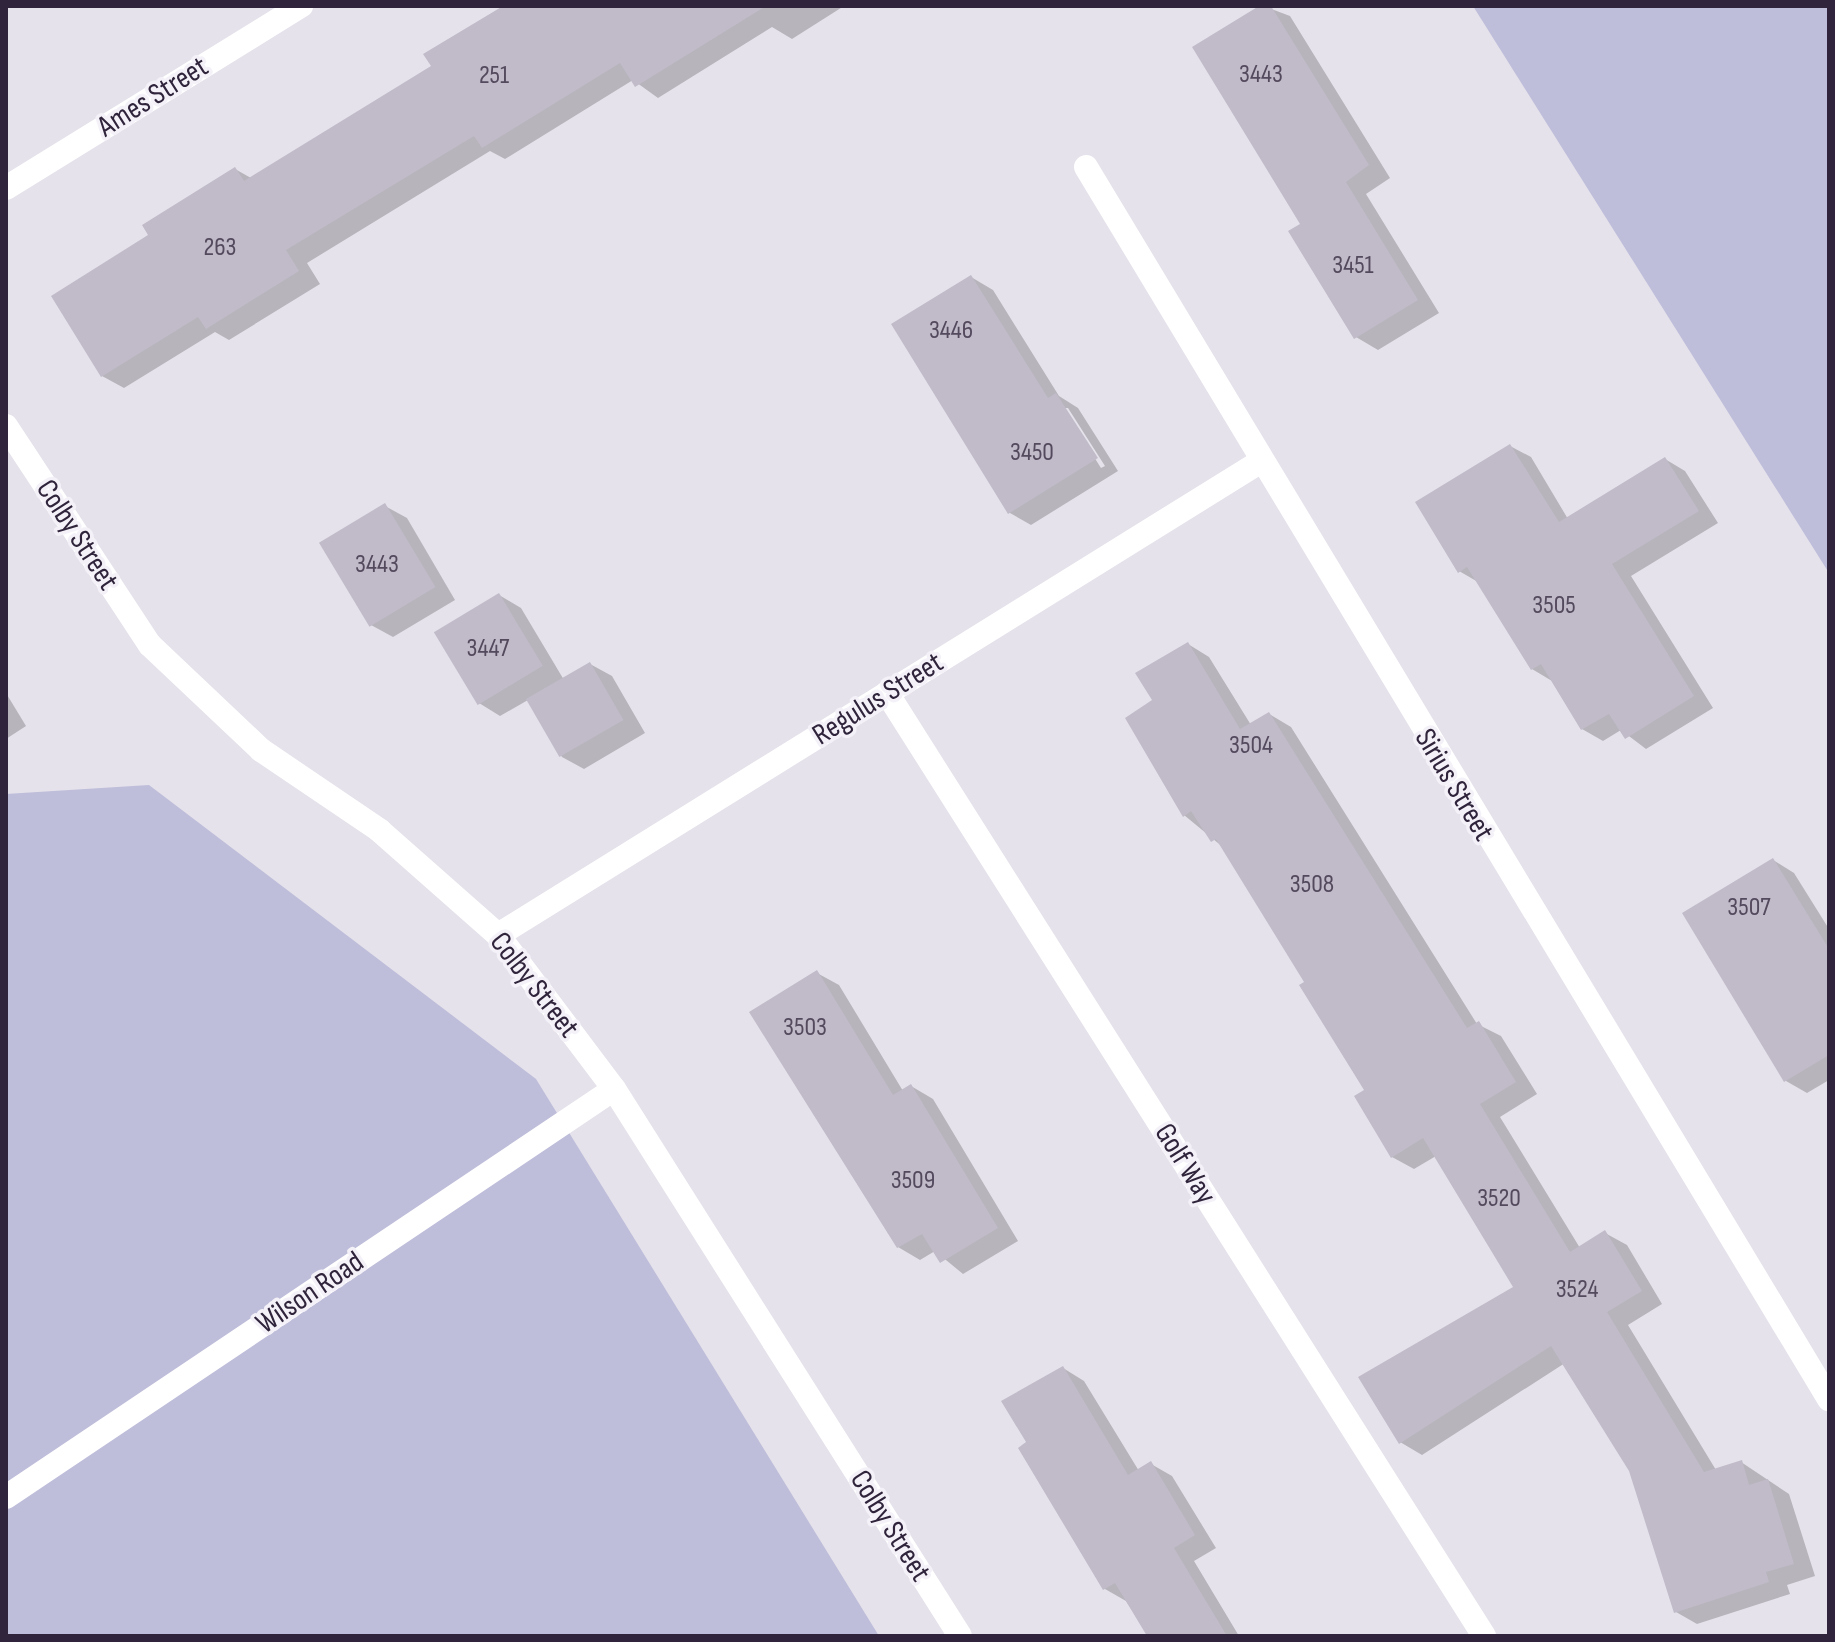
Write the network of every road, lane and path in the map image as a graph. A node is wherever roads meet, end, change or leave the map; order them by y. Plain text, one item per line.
1 (301, 6) edge
2 (1086, 167) dead end
3 (6, 188) edge
4 (6, 426) edge
5 (1258, 463) junction
6 (887, 693) junction
7 (498, 935) junction
8 (614, 1089) junction
9 (1829, 1399) edge
10 (6, 1497) edge
11 (960, 1636) edge
12 (1484, 1636) edge

1 - 3 street, Ames Street
2 - 5 street, Sirius Street
4 - 7 street, Colby Street
5 - 6 street, Regulus Street
5 - 9 street, Sirius Street
6 - 7 street, Regulus Street
6 - 12 street, Golf Way
7 - 8 street, Colby Street
8 - 10 street, Wilson Road
8 - 11 street, Colby Street

